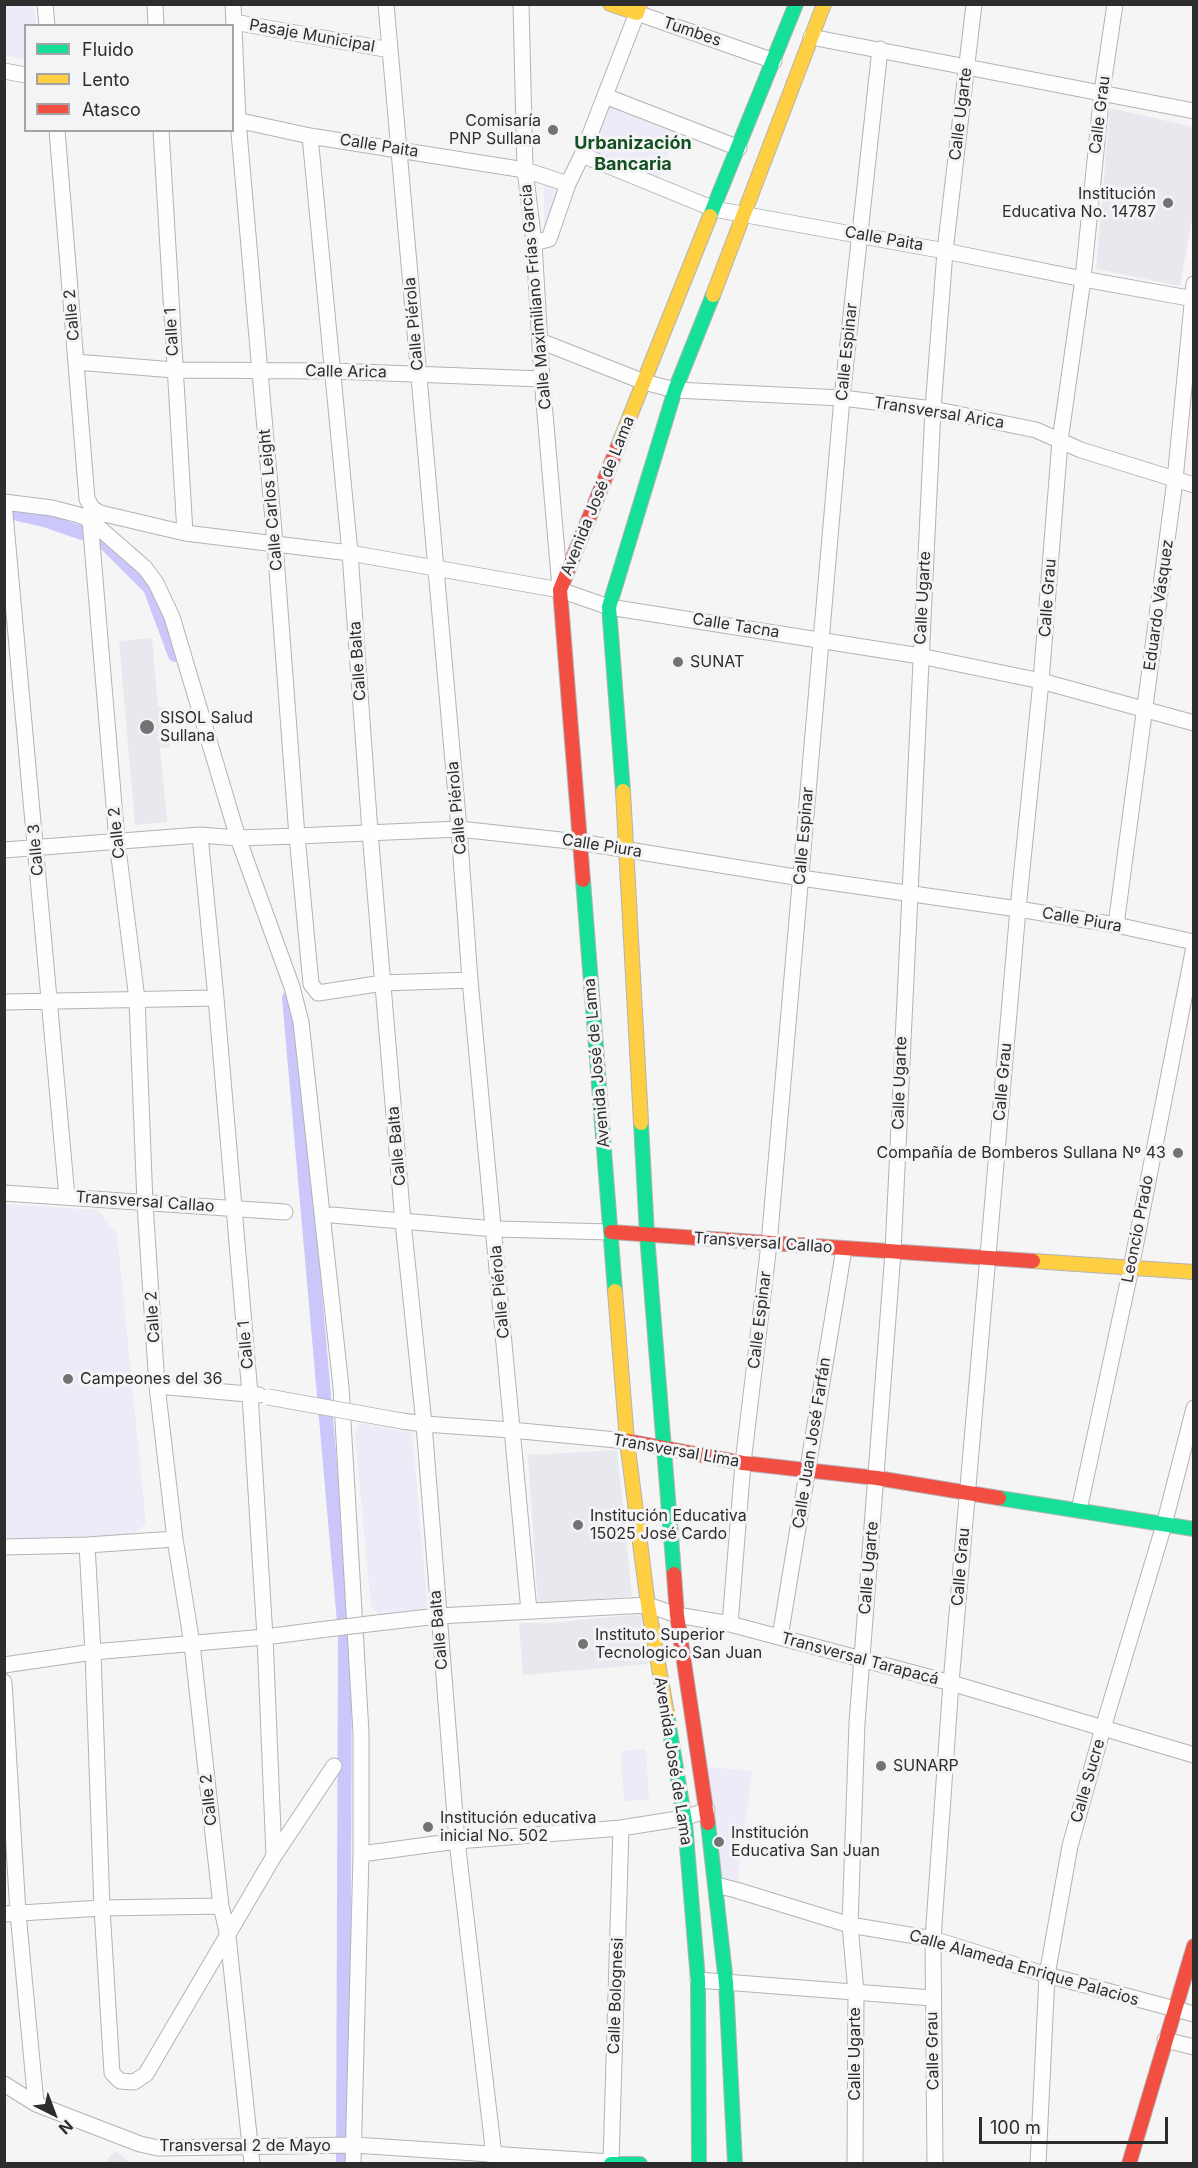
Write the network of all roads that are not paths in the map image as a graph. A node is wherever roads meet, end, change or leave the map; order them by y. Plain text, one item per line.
1 (45, 4) edge
2 (154, 4) edge
3 (233, 4) edge
4 (386, 4) edge
5 (521, 4) edge
6 (610, 4) edge
7 (824, 4) edge
8 (975, 4) edge
9 (1115, 4) edge
10 (793, 7) edge
11 (639, 9) edge
12 (234, 22) junction
13 (47, 24) edge
14 (156, 24) edge
15 (811, 37) junction
16 (879, 49) junction
17 (390, 50) junction
18 (774, 61) junction
19 (966, 66) junction
20 (4, 71) edge
21 (24, 75) edge
22 (1102, 92) junction
23 (605, 96) junction
24 (1194, 111) edge
25 (235, 120) edge
26 (57, 132) edge
27 (161, 132) edge
28 (310, 136) junction
29 (398, 148) junction
30 (739, 148) junction
31 (582, 154) junction
32 (525, 170) junction
33 (568, 184) junction
34 (714, 209) junction
35 (745, 214) junction
36 (859, 235) junction
37 (534, 243) junction
38 (945, 250) junction
39 (1083, 279) junction
40 (1193, 294) edge
41 (540, 341) junction
42 (76, 362) junction
43 (174, 370) junction
44 (259, 370) junction
45 (333, 371) junction
46 (418, 374) junction
47 (542, 379) junction
48 (644, 382) junction
49 (675, 390) junction
50 (842, 398) junction
51 (933, 410) junction
52 (1060, 441) junction
53 (1175, 480) junction
54 (1194, 485) edge
55 (87, 499) joint
56 (4, 502) edge
57 (90, 520) junction
58 (185, 533) junction
59 (275, 543) junction
60 (350, 553) junction
61 (436, 568) junction
62 (560, 590) junction
63 (609, 607) junction
64 (822, 640) junction
65 (920, 656) junction
66 (1041, 681) junction
67 (1145, 710) junction
68 (1194, 723) edge
69 (459, 829) junction
70 (370, 832) junction
71 (200, 836) junction
72 (297, 836) junction
73 (238, 838) junction
74 (117, 841) junction
75 (579, 842) junction
76 (36, 849) junction
77 (4, 850) edge
78 (627, 850) junction
79 (801, 878) junction
80 (909, 893) junction
81 (1018, 909) junction
82 (1116, 925) junction
83 (1194, 942) edge
84 (1194, 947) edge
85 (470, 980) junction
86 (383, 983) junction
87 (216, 998) junction
88 (137, 999) junction
89 (49, 1001) junction
90 (4, 1002) edge
91 (4, 1193) edge
92 (67, 1197) junction
93 (145, 1204) junction
94 (234, 1208) junction
95 (285, 1212) dead end
96 (332, 1215) dead end
97 (403, 1222) junction
98 (495, 1229) junction
99 (611, 1232) junction
100 (647, 1235) junction
101 (769, 1244) junction
102 (844, 1249) junction
103 (893, 1252) junction
104 (988, 1258) junction
105 (1131, 1268) junction
106 (1194, 1272) edge
107 (157, 1386) junction
108 (250, 1394) junction
109 (1194, 1408) edge
110 (424, 1424) junction
111 (511, 1430) junction
112 (627, 1441) junction
113 (665, 1449) junction
114 (743, 1463) junction
115 (808, 1469) junction
116 (877, 1478) junction
117 (968, 1492) junction
118 (1079, 1510) junction
119 (1164, 1525) junction
120 (1194, 1529) edge
121 (175, 1539) junction
122 (87, 1545) junction
123 (4, 1547) edge
124 (648, 1605) junction
125 (529, 1611) junction
126 (677, 1615) junction
127 (438, 1616) junction
128 (730, 1624) junction
129 (265, 1637) junction
130 (780, 1637) junction
131 (192, 1644) junction
132 (93, 1652) junction
133 (861, 1659) junction
134 (4, 1665) edge
135 (4, 1682) edge
136 (951, 1683) junction
137 (1103, 1728) junction
138 (1194, 1755) edge
139 (334, 1766) dead end
140 (708, 1810) junction
141 (684, 1818) junction
142 (621, 1828) junction
143 (457, 1841) junction
144 (361, 1854) junction
145 (274, 1856) junction
146 (716, 1886) junction
147 (221, 1906) junction
148 (102, 1908) junction
149 (11, 1913) edge
150 (850, 1925) junction
151 (228, 1936) junction
152 (933, 1939) junction
153 (1194, 1946) edge
154 (1047, 1975) junction
155 (698, 1980) junction
156 (726, 1983) junction
157 (855, 1992) junction
158 (932, 1998) junction
159 (1174, 2010) junction
160 (1194, 2014) edge
161 (1165, 2040) junction
162 (1194, 2047) edge
163 (4, 2084) edge
164 (36, 2104) junction
165 (353, 2146) junction
166 (250, 2147) junction
167 (391, 2156) edge
168 (494, 2159) edge
169 (252, 2163) edge
170 (353, 2163) edge
171 (611, 2163) edge
172 (640, 2163) edge
173 (699, 2163) edge
174 (735, 2163) edge
175 (855, 2163) edge
176 (935, 2163) edge
177 (1038, 2163) edge
178 (1129, 2163) edge

1 - 13 street
2 - 14 street
3 - 12 street, Calle Carlos Leight
4 - 17 street, Calle Piérola
5 - 32 street, Calle Maximiliano Frías García
6 - 11 main road, Tumbes
7 - 15 main road, Avenida José de Lama
8 - 19 street, Calle Ugarte
9 - 22 street, Calle Grau
10 - 15 main road
10 - 18 main road, Avenida José de Lama
11 - 18 street, Tumbes
11 - 23 street
12 - 17 street, Pasaje Municipal
12 - 25 street, Calle Carlos Leight
15 - 16 street
15 - 35 main road, Avenida José de Lama
16 - 19 street
16 - 36 street, Calle Espinar
17 - 29 street, Calle Piérola
18 - 30 main road, Avenida José de Lama
19 - 22 street
19 - 38 street, Calle Ugarte
20 - 21 street
22 - 24 street
22 - 39 street, Calle Grau
23 - 30 street
23 - 31 street
25 - 28 street, Calle Paita
25 - 44 street, Calle Carlos Leight
26 - 42 street, Calle 2
27 - 43 street, Calle 1
28 - 29 street, Calle Paita
28 - 45 street, Calle Balta
29 - 32 street, Calle Paita
29 - 46 street, Calle Piérola
30 - 34 main road, Avenida José de Lama
31 - 33 street
31 - 34 street, Calle Paita
32 - 33 street, Calle Paita
32 - 37 street, Calle Maximiliano Frías García
33 - 37 street
34 - 35 street, Calle Paita
34 - 48 main road, Avenida José de Lama
35 - 36 street, Calle Paita
35 - 49 main road, Avenida José de Lama
36 - 38 street, Calle Paita
36 - 50 street, Calle Espinar
37 - 41 street, Calle Maximiliano Frías García
38 - 39 street, Calle Paita
38 - 51 street, Calle Ugarte
39 - 40 street, Calle Paita
39 - 52 street, Calle Grau
40 - 53 street, Eduardo Vásquez
41 - 47 street, Calle Maximiliano Frías García
41 - 48 street, Transversal Arica
42 - 43 street, Calle Arica
42 - 55 street, Calle 2
43 - 44 street, Calle Arica
43 - 58 street, Calle 1
44 - 45 street, Calle Arica
44 - 59 street, Calle Carlos Leight
45 - 46 street, Calle Arica
45 - 60 street, Calle Balta
46 - 47 street, Calle Arica
46 - 61 street, Calle Piérola
47 - 62 street, Calle Maximiliano Frías García
48 - 49 street, Transversal Arica
48 - 62 main road, Avenida José de Lama
49 - 50 street, Transversal Arica
49 - 63 main road, Avenida José de Lama
50 - 51 street, Transversal Arica
50 - 64 street, Calle Espinar
51 - 52 street, Transversal Arica
51 - 65 street, Calle Ugarte
52 - 53 street, Transversal Arica
52 - 66 street, Calle Grau
53 - 54 street, Transversal Arica
53 - 67 street, Eduardo Vásquez
55 - 58 street, Calle Tacna
56 - 57 street
56 - 76 street, Calle 3
57 - 73 street
57 - 74 street, Calle 2
58 - 59 street, Calle Tacna
59 - 60 street, Calle Tacna
59 - 72 street, Calle Carlos Leight
60 - 61 street, Calle Tacna
60 - 70 street, Calle Balta
61 - 62 street, Calle Tacna
61 - 69 street, Calle Piérola
62 - 63 street, Calle Tacna
62 - 75 main road, Avenida José de Lama
63 - 64 street, Calle Tacna
63 - 78 main road, Avenida José de Lama
64 - 65 street, Calle Tacna
64 - 79 street, Calle Espinar
65 - 66 street, Calle Tacna
65 - 80 street, Calle Ugarte
66 - 67 street, Calle Tacna
66 - 81 street, Calle Grau
67 - 68 street, Calle Tacna
67 - 82 street, Eduardo Vásquez
69 - 70 street, Calle Piura
69 - 75 street, Calle Piura
69 - 85 street, Calle Piérola
70 - 72 street, Calle Piura
70 - 86 street, Calle Balta
71 - 73 street, Calle Piura
71 - 74 street, Calle Piura
71 - 87 street, Calle 1
72 - 73 street, Calle Piura
72 - 86 street, Calle Carlos Leight
73 - 144 street
74 - 76 street, Calle Piura
74 - 88 street, Calle 2
75 - 78 street, Calle Piura
75 - 99 main road, Avenida José de Lama
76 - 77 street, Calle Piura
76 - 89 street, Calle 3
78 - 79 street, Calle Piura
78 - 100 main road, Avenida José de Lama
79 - 80 street, Calle Piura
79 - 101 street, Calle Espinar
80 - 81 street, Calle Piura
80 - 103 street, Calle Ugarte
81 - 82 street, Calle Piura
81 - 104 street, Calle Grau
82 - 83 street, Calle Piura
84 - 105 street, Leoncio Prado
85 - 86 street
85 - 98 street, Calle Piérola
86 - 97 street, Calle Balta
87 - 88 street
87 - 94 street, Calle 1
88 - 89 street
88 - 93 street, Calle 2
89 - 90 street
89 - 92 street, Calle 3
91 - 92 street, Transversal Callao
92 - 93 street, Transversal Callao
93 - 94 street, Transversal Callao
93 - 107 street, Calle 2
94 - 95 street, Transversal Callao
94 - 108 street, Calle 1
96 - 97 street, Transversal Callao
97 - 98 street, Transversal Callao
97 - 110 street, Calle Balta
98 - 99 street, Transversal Callao
98 - 111 street, Calle Piérola
99 - 100 main road, Transversal Callao
99 - 112 main road, Avenida José de Lama
100 - 101 main road, Transversal Callao
100 - 113 main road, Avenida José de Lama
101 - 102 main road, Transversal Callao
101 - 114 street, Calle Espinar
102 - 103 main road, Transversal Callao
102 - 115 street, Calle Juan José Farfán
103 - 104 main road, Transversal Callao
103 - 116 street, Calle Ugarte
104 - 105 main road, Transversal Callao
104 - 117 street, Calle Grau
105 - 106 main road, Transversal Callao
105 - 118 street, Leoncio Prado
107 - 108 street, Transversal Lima
107 - 121 street, Calle 2
108 - 110 street, Transversal Lima, bridge
108 - 129 street, Calle 1
109 - 119 street, Calle Sucre
110 - 111 street, Transversal Lima
110 - 127 street, Calle Balta
111 - 112 street, Transversal Lima
111 - 125 street, Calle Piérola
112 - 113 main road, Transversal Lima
112 - 124 main road, Avenida José de Lama
113 - 114 main road, Transversal Lima
113 - 126 main road, Avenida José de Lama
114 - 115 main road, Transversal Lima
114 - 128 street, Calle Espinar
115 - 116 main road, Transversal Lima
115 - 130 street, Calle Juan José Farfán
116 - 117 main road, Transversal Lima
116 - 133 street, Calle Ugarte
117 - 118 main road, Transversal Lima
117 - 136 street, Calle Grau
118 - 119 main road, Transversal Lima
119 - 120 main road, Transversal Lima
119 - 137 street, Calle Sucre
121 - 122 street
121 - 131 street, Calle 2
122 - 123 street
122 - 132 street
124 - 125 street, Transversal Tarapacá
124 - 126 street, Transversal Tarapacá
124 - 141 main road, Avenida José de Lama
125 - 127 street, Transversal Tarapacá
126 - 128 street, Transversal Tarapacá
126 - 140 main road, Avenida José de Lama
127 - 129 street, Transversal Tarapacá, bridge
127 - 143 street, Calle Balta
128 - 130 street, Transversal Tarapacá
129 - 131 street, Transversal Tarapacá
129 - 145 street, Calle 1
130 - 133 street, Transversal Tarapacá
131 - 132 street, Transversal Tarapacá
131 - 147 street, Calle 2
132 - 134 street, Transversal Tarapacá
132 - 148 street
133 - 136 street, Transversal Tarapacá
133 - 150 street, Calle Ugarte
135 - 149 street
136 - 137 street, Transversal Tarapacá
136 - 152 street, Calle Grau
137 - 138 street, Transversal Tarapacá
137 - 154 street, Calle Sucre
139 - 145 street
140 - 141 street
140 - 146 main road, Avenida José de Lama
141 - 142 street
141 - 155 main road, Avenida José de Lama
142 - 143 street
142 - 171 street, Calle Bolognesi
143 - 144 street
143 - 168 street, Calle Balta
144 - 165 street
145 - 151 street
146 - 150 street, Calle Alameda Enrique Palacios
146 - 156 main road, Avenida José de Lama
147 - 148 street
147 - 151 street, Calle 2
148 - 149 street
148 - 151 street
149 - 164 street
150 - 152 street, Calle Alameda Enrique Palacios
150 - 157 street, Calle Ugarte
151 - 166 street, Calle 2
152 - 154 street, Calle Alameda Enrique Palacios
152 - 158 street, Calle Grau
153 - 159 main road
154 - 159 street, Calle Alameda Enrique Palacios
154 - 177 street, Calle Sucre
155 - 156 street
155 - 173 main road, Avenida José de Lama
156 - 157 street
156 - 174 main road, Avenida José de Lama
157 - 158 street
157 - 175 street, Calle Ugarte
158 - 176 street, Calle Grau
159 - 160 street, Calle Alameda Enrique Palacios
159 - 161 main road
161 - 162 street
161 - 178 main road
163 - 164 street, Transversal 2 de Mayo
164 - 166 street, Transversal 2 de Mayo
165 - 166 street, Transversal 2 de Mayo
165 - 167 street, Transversal 2 de Mayo
165 - 170 street
166 - 169 street, Calle 2
167 - 168 street, Transversal 2 de Mayo
168 - 171 street, Transversal 2 de Mayo
171 - 172 main road

